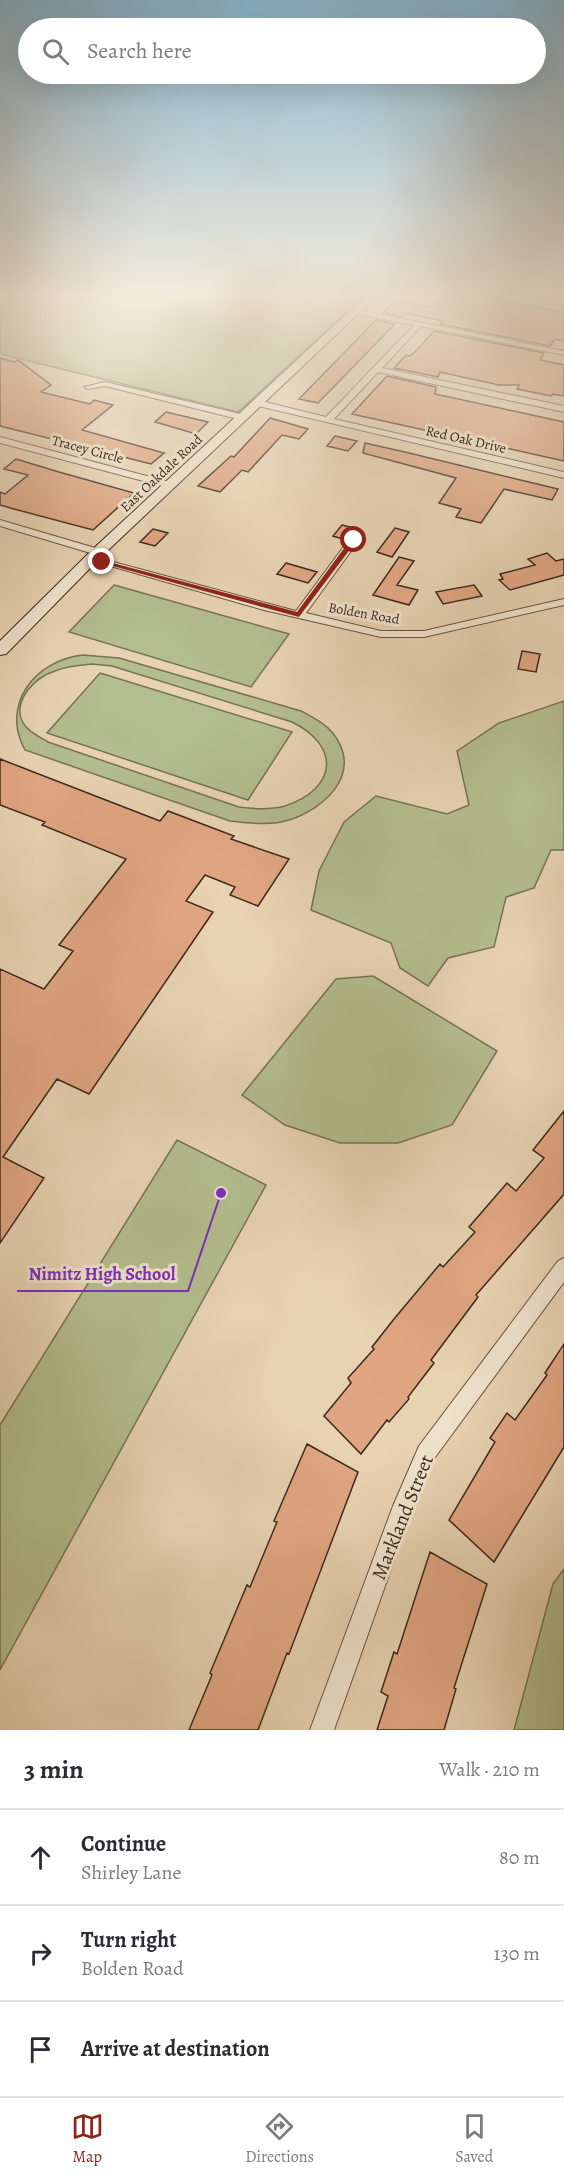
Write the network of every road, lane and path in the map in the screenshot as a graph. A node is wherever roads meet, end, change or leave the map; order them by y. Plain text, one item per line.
1 (285, 377) edge
2 (370, 377) edge
3 (413, 377) edge
4 (88, 387) dead end
5 (257, 403) junction
6 (564, 409) edge
7 (242, 417) junction
8 (328, 420) junction
9 (0, 440) edge
10 (564, 475) edge
11 (170, 485) junction
12 (0, 524) edge
13 (354, 540) dead end
14 (94, 556) junction
15 (564, 602) edge
16 (299, 615) junction
17 (0, 650) edge
18 (564, 1266) edge
19 (322, 1730) edge

1 - 5 street, East Oakdale Road
2 - 8 street
3 - 6 street
4 - 7 street
5 - 7 street, East Oakdale Road
5 - 8 street, Red Oak Drive
7 - 11 street, East Oakdale Road
8 - 10 street, Red Oak Drive
9 - 11 street, Tracey Circle
11 - 14 street, East Oakdale Road
12 - 14 street, Bolden Road
13 - 16 street
14 - 16 street, Bolden Road
14 - 17 street, East Oakdale Road
15 - 16 street, Bolden Road
18 - 19 street, Markland Street

